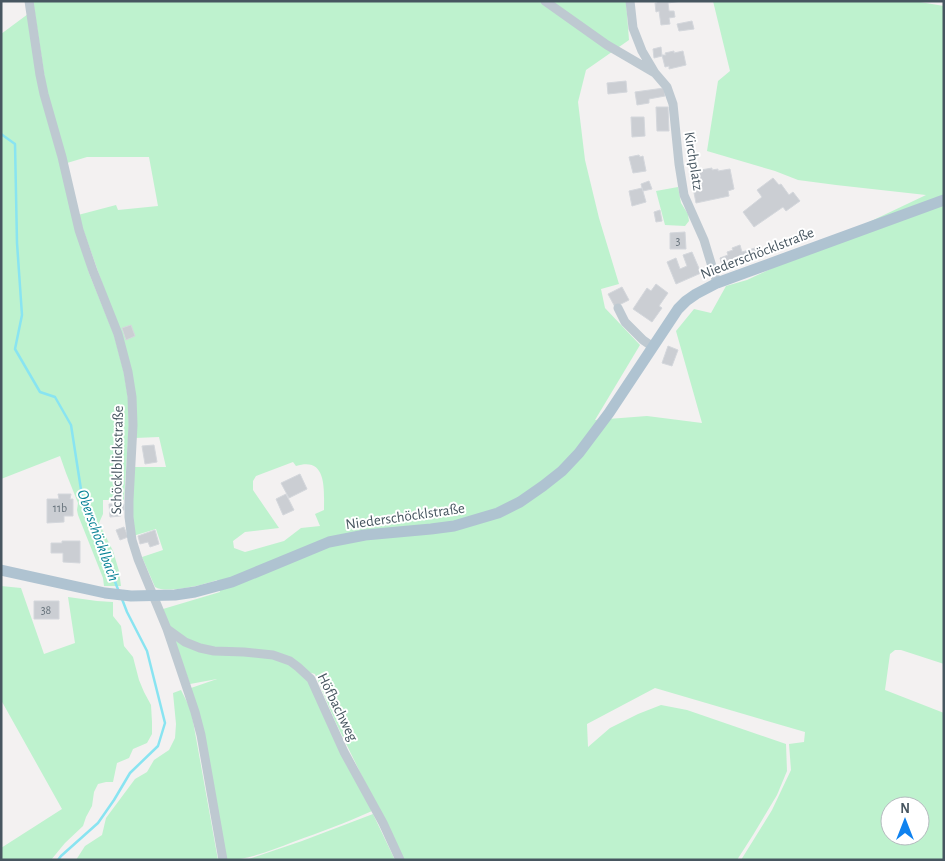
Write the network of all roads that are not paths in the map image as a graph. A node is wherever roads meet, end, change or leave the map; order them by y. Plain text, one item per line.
1 (29, 1) edge
2 (545, 1) edge
3 (630, 1) edge
4 (642, 51) junction
5 (634, 62) junction
6 (655, 74) junction
7 (944, 200) edge
8 (717, 283) junction
9 (618, 308) dead end
10 (653, 347) junction
11 (1, 570) edge
12 (154, 596) junction
13 (167, 629) junction
14 (223, 860) edge
15 (400, 860) edge

1 - 12 street, Schöcklblickstraße
2 - 5 street
3 - 4 street, Kirchplatz
4 - 5 street
4 - 6 street, Kirchplatz
5 - 6 street
6 - 8 street, Kirchplatz
7 - 8 main road, Niederschöcklstraße
8 - 10 main road, Niederschöcklstraße
9 - 10 street
10 - 12 main road, Niederschöcklstraße
11 - 12 main road, Niederschöcklstraße
12 - 13 street, Schöcklblickstraße
13 - 14 street, Schöcklblickstraße
13 - 15 street, Höfbachweg

